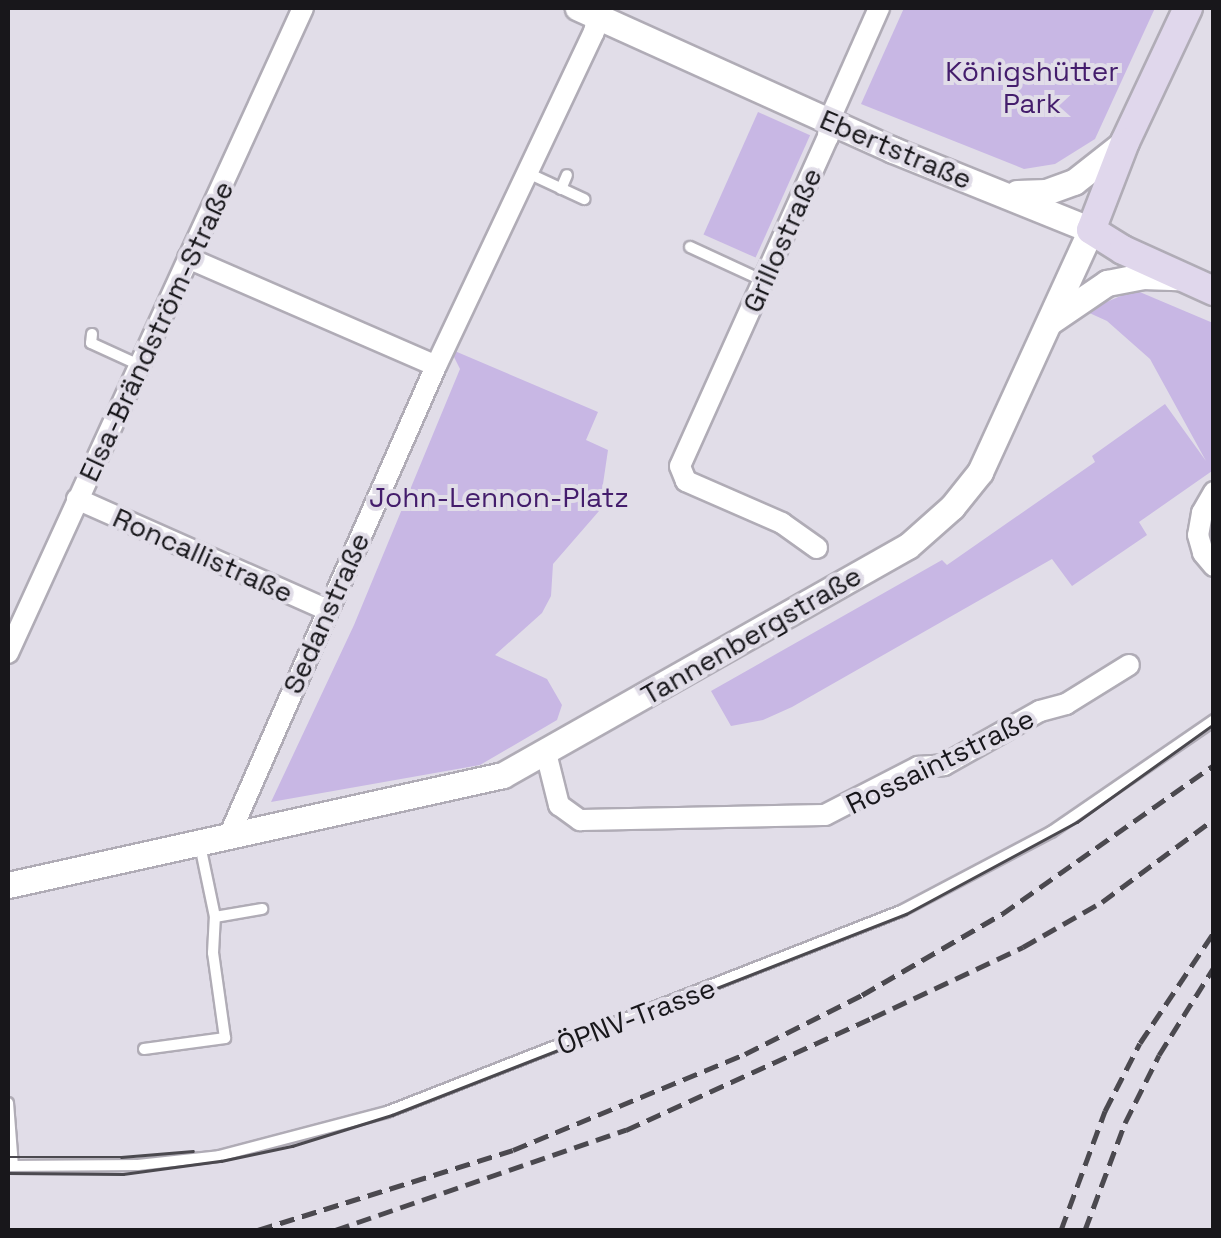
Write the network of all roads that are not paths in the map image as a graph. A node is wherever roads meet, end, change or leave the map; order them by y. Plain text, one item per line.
1 (303, 8) edge
2 (880, 8) edge
3 (1188, 8) edge
4 (592, 15) edge
5 (829, 121) junction
6 (1125, 142) junction
7 (530, 174) junction
8 (567, 175) dead end
9 (561, 189) junction
10 (1007, 194) junction
11 (584, 199) dead end
12 (1091, 230) junction
13 (690, 247) dead end
14 (188, 258) junction
15 (1183, 277) junction
16 (764, 281) junction
17 (1214, 291) edge
18 (1051, 321) junction
19 (92, 334) dead end
20 (139, 365) junction
21 (436, 366) junction
22 (1214, 492) edge
23 (77, 499) junction
24 (817, 548) dead end
25 (1214, 566) edge
26 (328, 610) junction
27 (12, 630) edge
28 (8, 654) edge
29 (1129, 665) dead end
30 (1214, 720) edge
31 (546, 753) junction
32 (229, 836) junction
33 (200, 844) junction
34 (8, 884) edge
35 (262, 910) dead end
36 (215, 918) junction
37 (144, 1049) dead end
38 (8, 1104) edge
39 (10, 1166) edge

1 - 14 street, Elsa-Brändström-Straße
2 - 5 street, Grillostraße
3 - 6 main road, Tannenbergstraße
4 - 5 street, Ebertstraße
4 - 7 street, Sedanstraße
5 - 10 street, Ebertstraße
5 - 16 street, Grillostraße
6 - 10 street
6 - 12 main road, Tannenbergstraße
7 - 9 lane
7 - 21 street, Sedanstraße
8 - 9 lane
9 - 11 lane
10 - 12 street, Ebertstraße
12 - 15 main road, Ebertstraße
12 - 18 street, Tannenbergstraße
13 - 16 lane
14 - 20 street, Elsa-Brändström-Straße
14 - 21 street
15 - 17 main road, Ebertstraße
15 - 18 street
16 - 24 street, Grillostraße
18 - 31 street, Tannenbergstraße
19 - 20 lane
20 - 23 street, Elsa-Brändström-Straße
21 - 26 street, Sedanstraße
22 - 25 street
23 - 26 street, Roncallistraße
23 - 27 street, Elsa-Brändström-Straße
26 - 32 street, Sedanstraße
27 - 28 street, Elsa-Brändström-Straße
29 - 31 street, Rossaintstraße
30 - 39 lane, ÖPNV-Trasse
31 - 32 street, Tannenbergstraße
32 - 33 street, Tannenbergstraße
33 - 34 street, Tannenbergstraße
33 - 36 lane
35 - 36 lane
36 - 37 lane
38 - 39 lane

